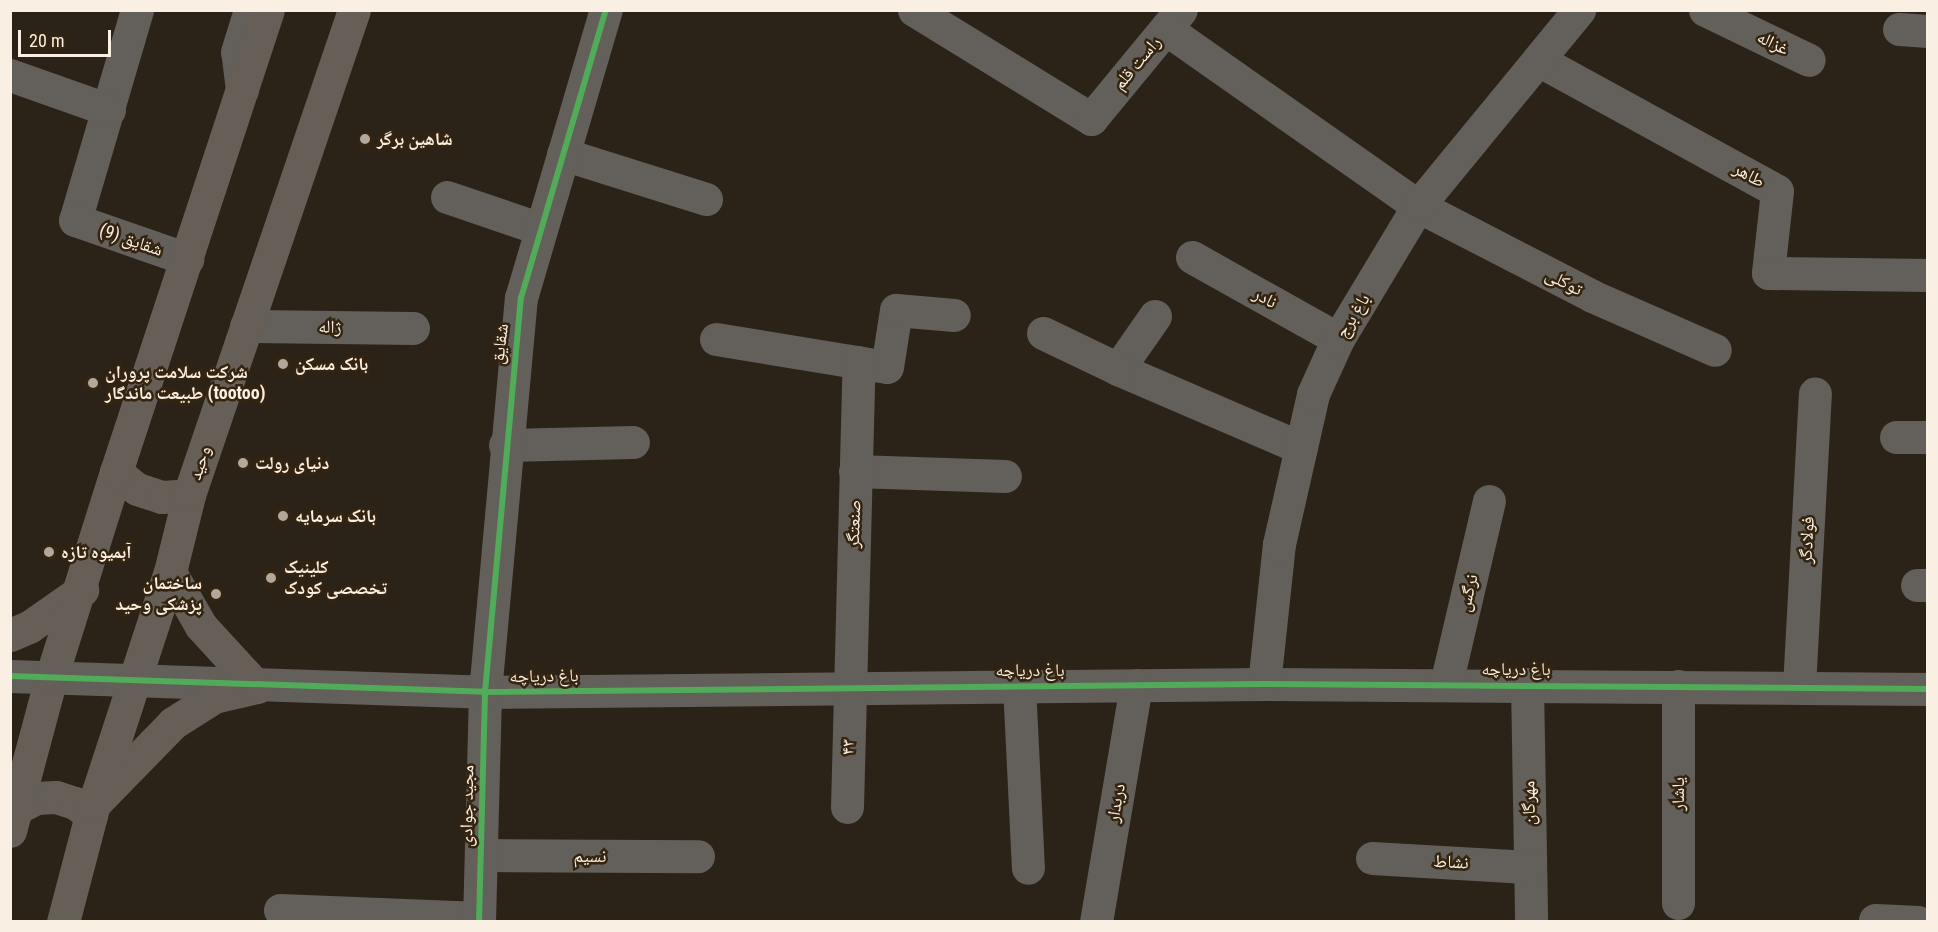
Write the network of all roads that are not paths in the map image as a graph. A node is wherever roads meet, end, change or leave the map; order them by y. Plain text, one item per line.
1 (137, 10) edge
2 (250, 10) edge
3 (268, 10) edge
4 (354, 10) edge
5 (606, 10) edge
6 (915, 10) edge
7 (1579, 10) edge
8 (1705, 10) edge
9 (1173, 20) edge
10 (1809, 60) dead end
11 (1540, 61) junction
12 (10, 75) edge
13 (242, 90) junction
14 (109, 110) junction
15 (563, 154) junction
16 (447, 197) dead end
17 (706, 199) dead end
18 (1418, 206) junction
19 (541, 230) junction
20 (1192, 257) dead end
21 (187, 259) junction
22 (1928, 275) edge
23 (954, 315) dead end
24 (1155, 316) dead end
25 (246, 326) junction
26 (413, 328) dead end
27 (1043, 333) dead end
28 (716, 339) dead end
29 (1338, 339) junction
30 (1715, 350) dead end
31 (859, 362) junction
32 (1118, 369) junction
33 (1815, 393) dead end
34 (633, 442) dead end
35 (505, 444) junction
36 (1301, 448) junction
37 (855, 471) junction
38 (116, 472) junction
39 (1005, 476) dead end
40 (189, 495) junction
41 (1489, 501) dead end
42 (170, 572) junction
43 (82, 590) junction
44 (10, 635) edge
45 (10, 676) edge
46 (51, 678) junction
47 (133, 681) junction
48 (1264, 684) junction
49 (1446, 684) junction
50 (1527, 684) junction
51 (1019, 685) junction
52 (1136, 685) junction
53 (849, 686) junction
54 (1678, 686) junction
55 (257, 687) junction
56 (1799, 687) junction
57 (1928, 689) edge
58 (485, 692) junction
59 (10, 759) edge
60 (847, 807) dead end
61 (92, 809) junction
62 (15, 819) edge
63 (481, 855) junction
64 (698, 856) dead end
65 (1372, 858) dead end
66 (1530, 867) junction
67 (1028, 868) dead end
68 (1678, 903) dead end
69 (280, 910) dead end
70 (479, 920) edge
71 (1875, 920) dead end
72 (63, 921) edge
73 (1096, 921) edge
74 (1531, 921) edge
75 (1918, 921) edge

1 - 14 street
2 - 13 street
3 - 13 main road
4 - 25 main road, وحید
5 - 15 street, شقایق
6 - 9 street, راست قلم
7 - 11 street, باغ برج
8 - 10 street, غزاله
9 - 18 street, راست قلم
11 - 18 street, باغ برج
11 - 22 street, طاهر
12 - 14 street
13 - 21 main road
14 - 21 street, شقایق (9)
15 - 17 street
15 - 19 street, شقایق
16 - 19 street
18 - 29 street, باغ برج
18 - 30 street, توکلی
19 - 35 street, شقایق
20 - 29 street, نادر
21 - 38 main road
23 - 31 street
24 - 32 street
25 - 26 street, ژاله
25 - 40 main road, وحید
27 - 32 street
28 - 31 street
29 - 36 street, باغ برج
31 - 37 street, صنعتگر
32 - 36 street
33 - 56 street, فولادگر
34 - 35 street
35 - 58 street, شقایق
36 - 48 street, باغ برج
37 - 39 street
37 - 53 street, صنعتگر
38 - 40 main road
38 - 43 main road
40 - 42 main road, وحید
41 - 49 street, نرگس
42 - 47 main road, وحید
42 - 55 main road
43 - 44 main road
43 - 46 main road
45 - 46 street, باغ دریاچه
46 - 47 street, باغ دریاچه
46 - 62 main road
47 - 55 street, باغ دریاچه
47 - 61 main road, وحید
48 - 49 street, باغ دریاچه
48 - 52 street, باغ دریاچه
49 - 50 street, باغ دریاچه
50 - 54 street, باغ دریاچه
50 - 66 street, مهرگان
51 - 52 street, باغ دریاچه
51 - 53 street, باغ دریاچه
51 - 67 street
52 - 73 street, دربدار
53 - 58 street, باغ دریاچه
53 - 60 street, ۴۳
54 - 56 street, باغ دریاچه
54 - 68 street, یاشار
55 - 58 street, باغ دریاچه
55 - 61 main road
56 - 57 street, باغ دریاچه
58 - 63 street, مجید جوادی
59 - 62 main road
61 - 62 main road
61 - 72 main road, وحید
63 - 64 street, نسیم
63 - 70 street, مجید جوادی
65 - 66 street, نشاط
66 - 74 street, مهرگان
69 - 70 street
71 - 75 street

